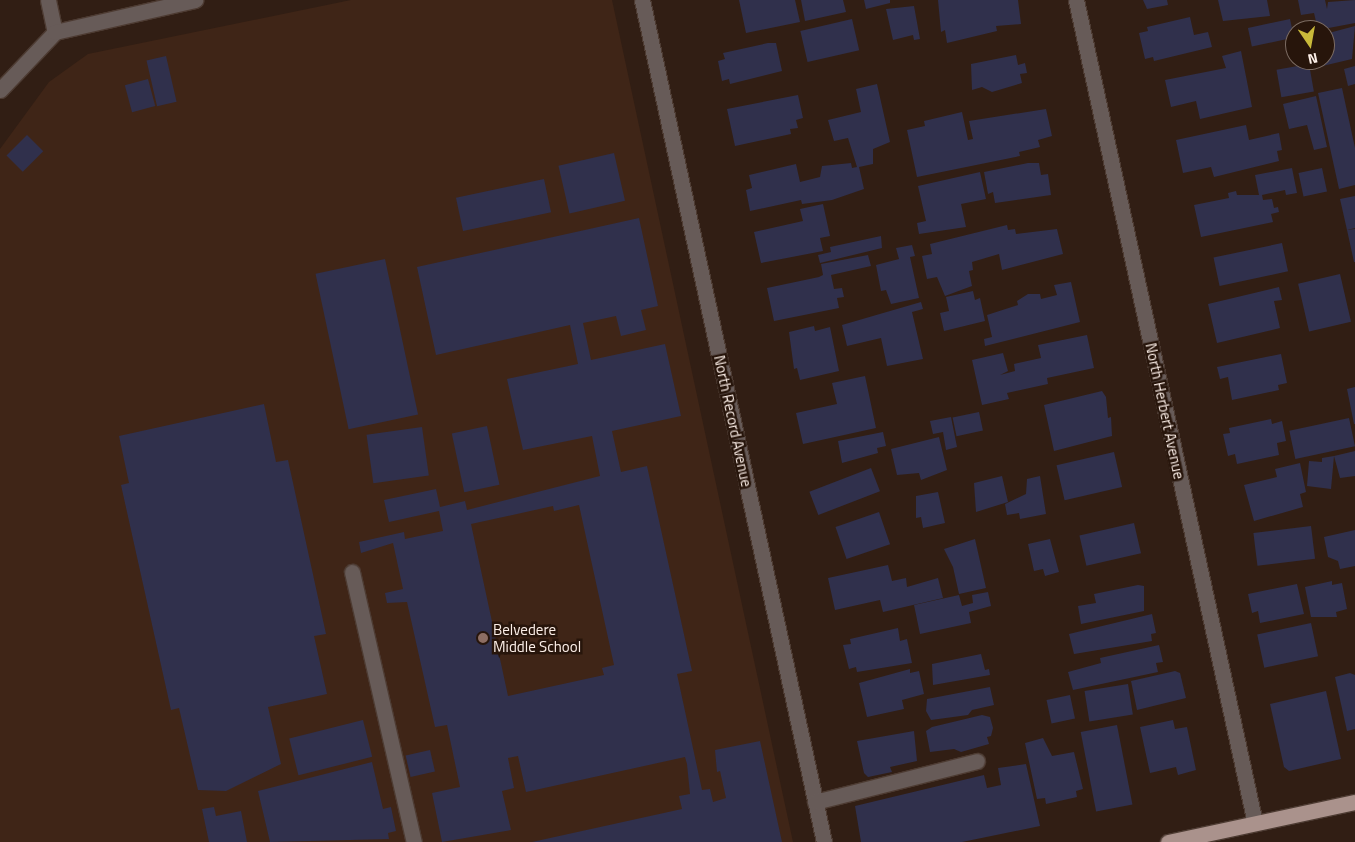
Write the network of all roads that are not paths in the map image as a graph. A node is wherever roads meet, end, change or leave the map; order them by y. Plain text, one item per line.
1 (48, 0) edge
2 (195, 0) edge
3 (642, 0) edge
4 (1076, 0) edge
5 (55, 32) junction
6 (0, 90) edge
7 (352, 572) dead end
8 (977, 761) dead end
9 (815, 802) junction
10 (1355, 802) edge
11 (1255, 823) junction
12 (414, 842) edge
13 (824, 842) edge
14 (1168, 842) edge

1 - 5 street
2 - 5 street
3 - 9 street, North Record Avenue
4 - 11 street, North Herbert Avenue
5 - 6 street
7 - 12 street
8 - 9 street
9 - 13 street, North Record Avenue
10 - 11 main road
11 - 14 main road

